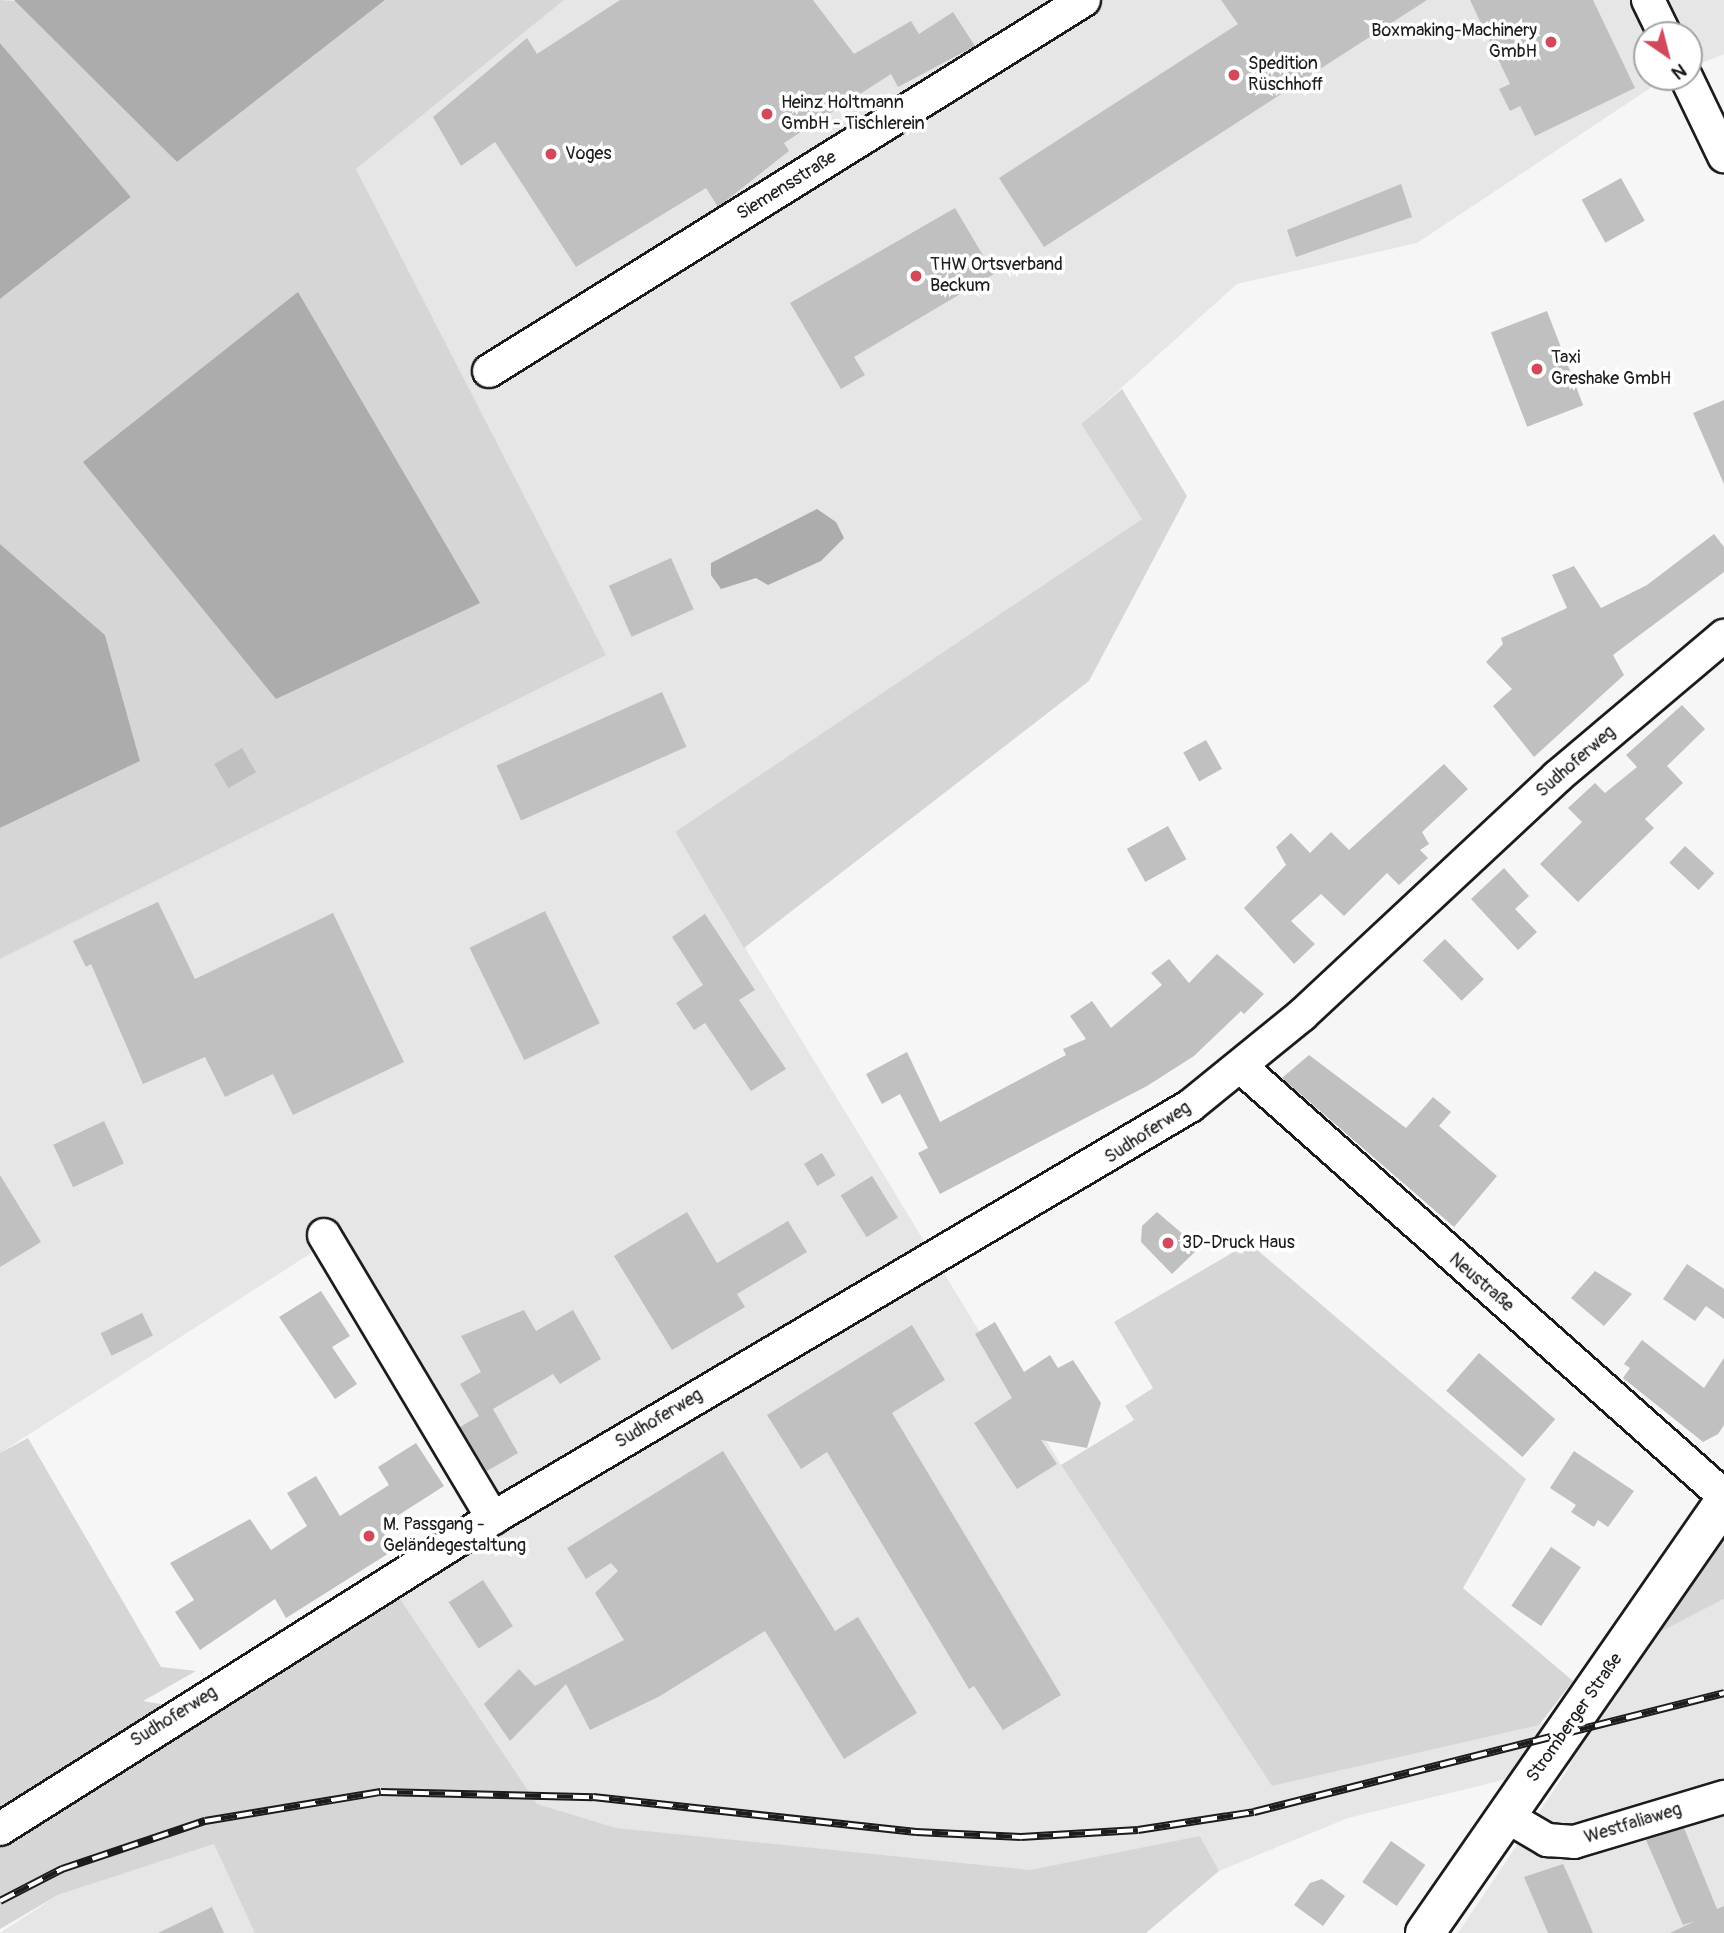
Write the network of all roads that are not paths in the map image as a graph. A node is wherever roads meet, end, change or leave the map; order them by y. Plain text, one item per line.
1 (1084, 0) edge
2 (1648, 0) edge
3 (1658, 21) edge
4 (1693, 91) edge
5 (1724, 156) edge
6 (489, 371) dead end
7 (1724, 636) edge
8 (1241, 1067) junction
9 (324, 1235) dead end
10 (1724, 1496) edge
11 (1724, 1502) edge
12 (493, 1518) junction
13 (1724, 1797) edge
14 (1506, 1816) junction
15 (0, 1829) edge
16 (1425, 1933) edge

1 - 6 street, Siemensstraße
2 - 3 street
4 - 5 street
7 - 8 street, Sudhoferweg
8 - 10 street, Neustraße
8 - 12 street, Sudhoferweg
9 - 12 street
11 - 14 main road, Stromberger Straße
12 - 15 street, Sudhoferweg
13 - 14 street, Westfaliaweg
14 - 16 main road, Stromberger Straße

